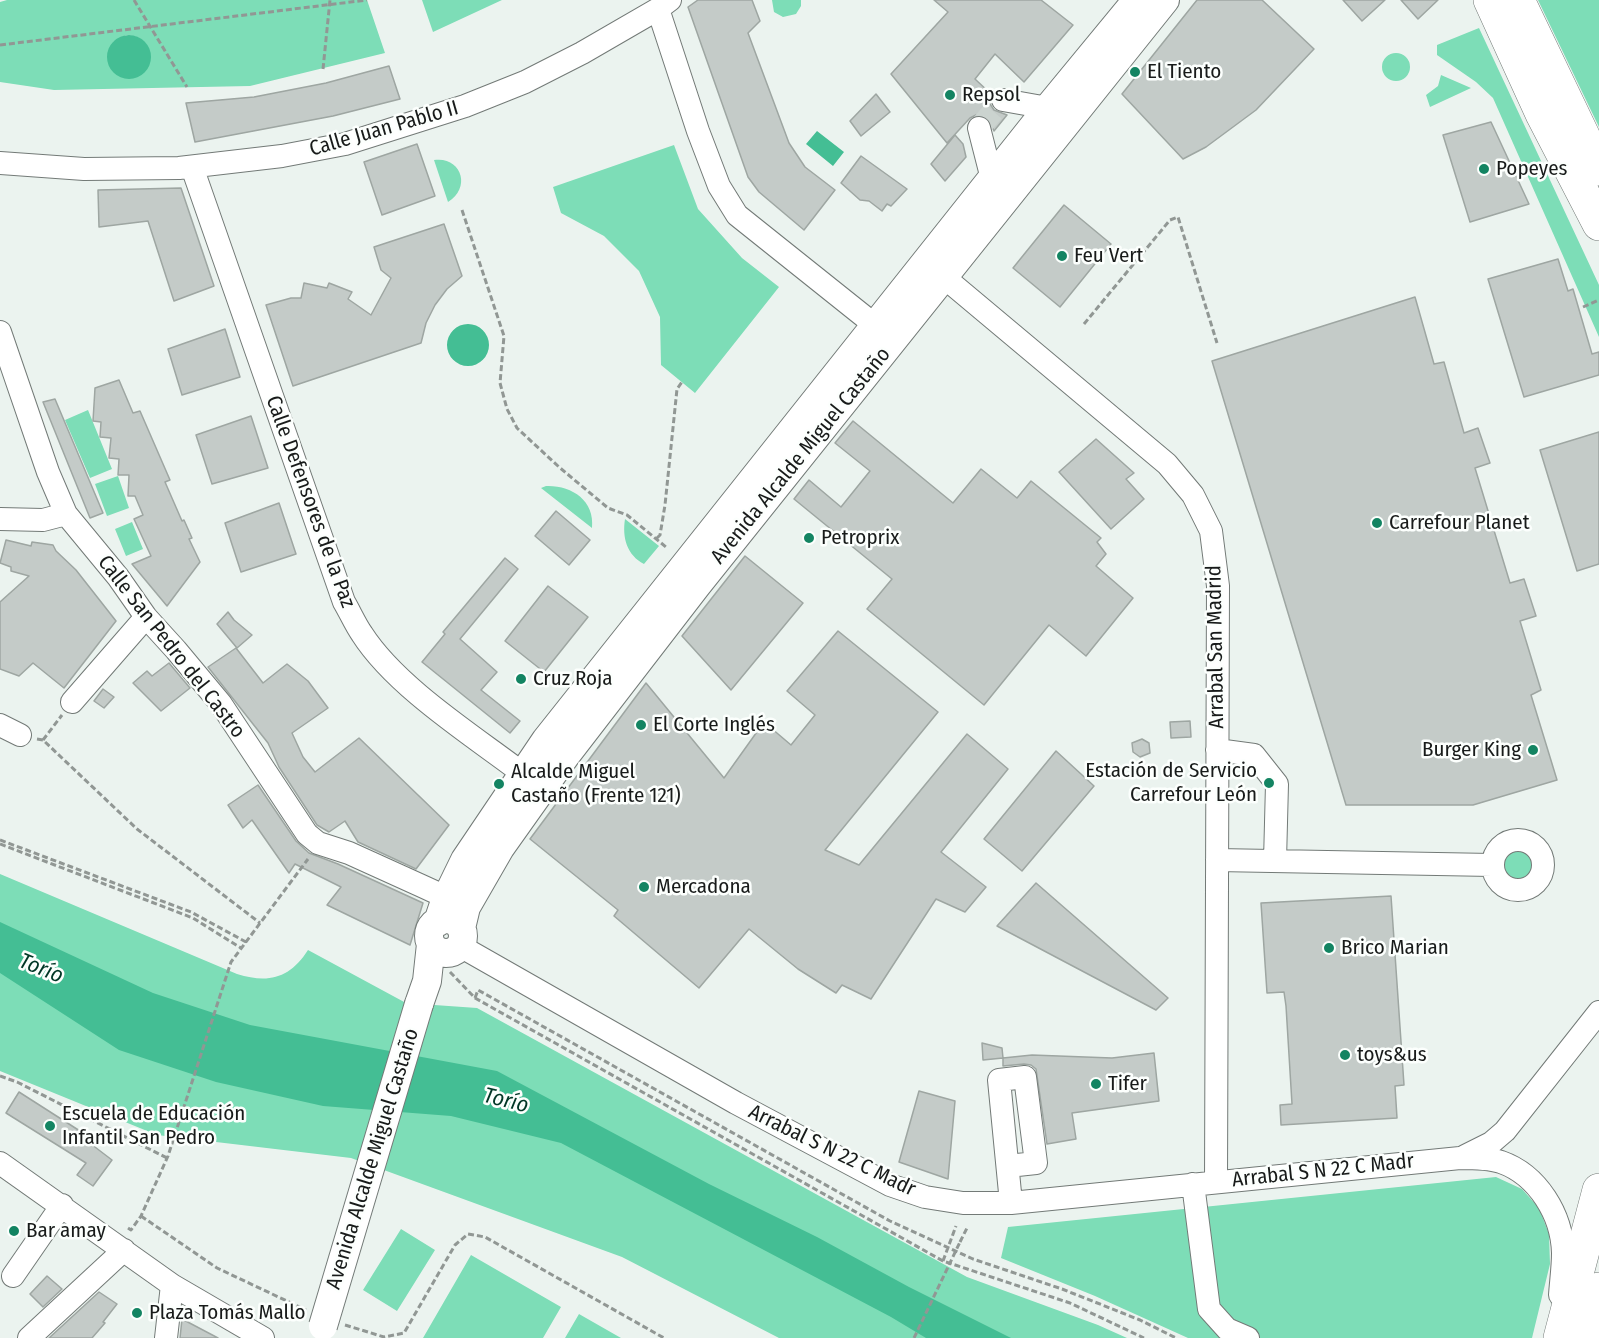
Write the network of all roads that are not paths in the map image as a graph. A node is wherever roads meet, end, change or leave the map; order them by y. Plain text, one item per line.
1 (1137, 0) edge
2 (1165, 0) edge
3 (1490, 0) edge
4 (1518, 0) edge
5 (664, 5) edge
6 (1003, 100) dead end
7 (1048, 108) junction
8 (979, 128) dead end
9 (0, 163) edge
10 (192, 167) junction
11 (1599, 169) edge
12 (992, 179) junction
13 (1599, 224) edge
14 (945, 238) junction
15 (945, 278) junction
16 (902, 294) junction
17 (876, 326) junction
18 (0, 332) edge
19 (870, 370) junction
20 (66, 514) junction
21 (0, 519) edge
22 (146, 617) junction
23 (72, 702) road end
24 (0, 725) edge
25 (20, 735) road end
26 (1217, 750) junction
27 (522, 773) junction
28 (1217, 860) junction
29 (1275, 861) junction
30 (1492, 865) dead end
31 (442, 950) junction
32 (1599, 1012) edge
33 (1521, 1113) junction
34 (1460, 1158) junction
35 (0, 1163) edge
36 (1008, 1166) dead end
37 (1515, 1168) junction
38 (1216, 1181) junction
39 (1193, 1184) junction
40 (1599, 1190) edge
41 (1011, 1203) junction
42 (62, 1205) junction
43 (124, 1250) junction
44 (13, 1276) dead end
45 (172, 1285) junction
46 (1599, 1289) edge
47 (324, 1325) edge
48 (29, 1338) edge
49 (166, 1338) edge
50 (263, 1338) edge
51 (1248, 1338) edge
52 (1558, 1338) edge
53 (1587, 1338) edge

1 - 7 main road, Avenida Alcalde Miguel Castaño
2 - 15 main road, Avenida Alcalde Miguel Castaño
3 - 13 highway
4 - 11 highway
5 - 10 street, Calle Juan Pablo II
5 - 17 street
6 - 7 street
7 - 12 main road, Avenida Alcalde Miguel Castaño
8 - 12 street
9 - 10 street, Calle Juan Pablo II
10 - 27 street, Calle Defensores de la Paz
12 - 14 main road, Avenida Alcalde Miguel Castaño
14 - 15 street
14 - 16 main road, Avenida Alcalde Miguel Castaño
15 - 16 street
15 - 19 main road, Avenida Alcalde Miguel Castaño
15 - 26 street, Arrabal San Madrid
16 - 17 main road, Avenida Alcalde Miguel Castaño
17 - 19 street
17 - 27 main road, Avenida Alcalde Miguel Castaño
18 - 20 street, Calle San Pedro del Castro
19 - 31 main road, Avenida Alcalde Miguel Castaño
20 - 21 street
20 - 22 street, Calle San Pedro del Castro
22 - 23 street
22 - 31 street, Calle San Pedro del Castro
24 - 25 street
26 - 28 street, Arrabal San Madrid
26 - 29 street
27 - 31 main road, Avenida Alcalde Miguel Castaño
28 - 29 street
28 - 38 street, Arrabal San Madrid
29 - 30 street
31 - 41 street, Arrabal S N 22 C Madr
31 - 47 main road, Avenida Alcalde Miguel Castaño, bridge
32 - 33 street, Arrabal S N 22 C Madr
33 - 34 street, Arrabal S N 22 C Madr
33 - 37 street, Arrabal S N 22 C Madr
34 - 37 street, Arrabal S N 22 C Madr
34 - 38 street, Arrabal S N 22 C Madr
35 - 42 street
36 - 41 street
37 - 52 street, Arrabal S N 22 C Madr
38 - 39 street, Arrabal S N 22 C Madr
39 - 41 street, Arrabal S N 22 C Madr
39 - 51 street
40 - 52 highway
42 - 43 street
42 - 44 street
43 - 45 street
43 - 48 street
45 - 49 street
45 - 50 street
46 - 53 highway

